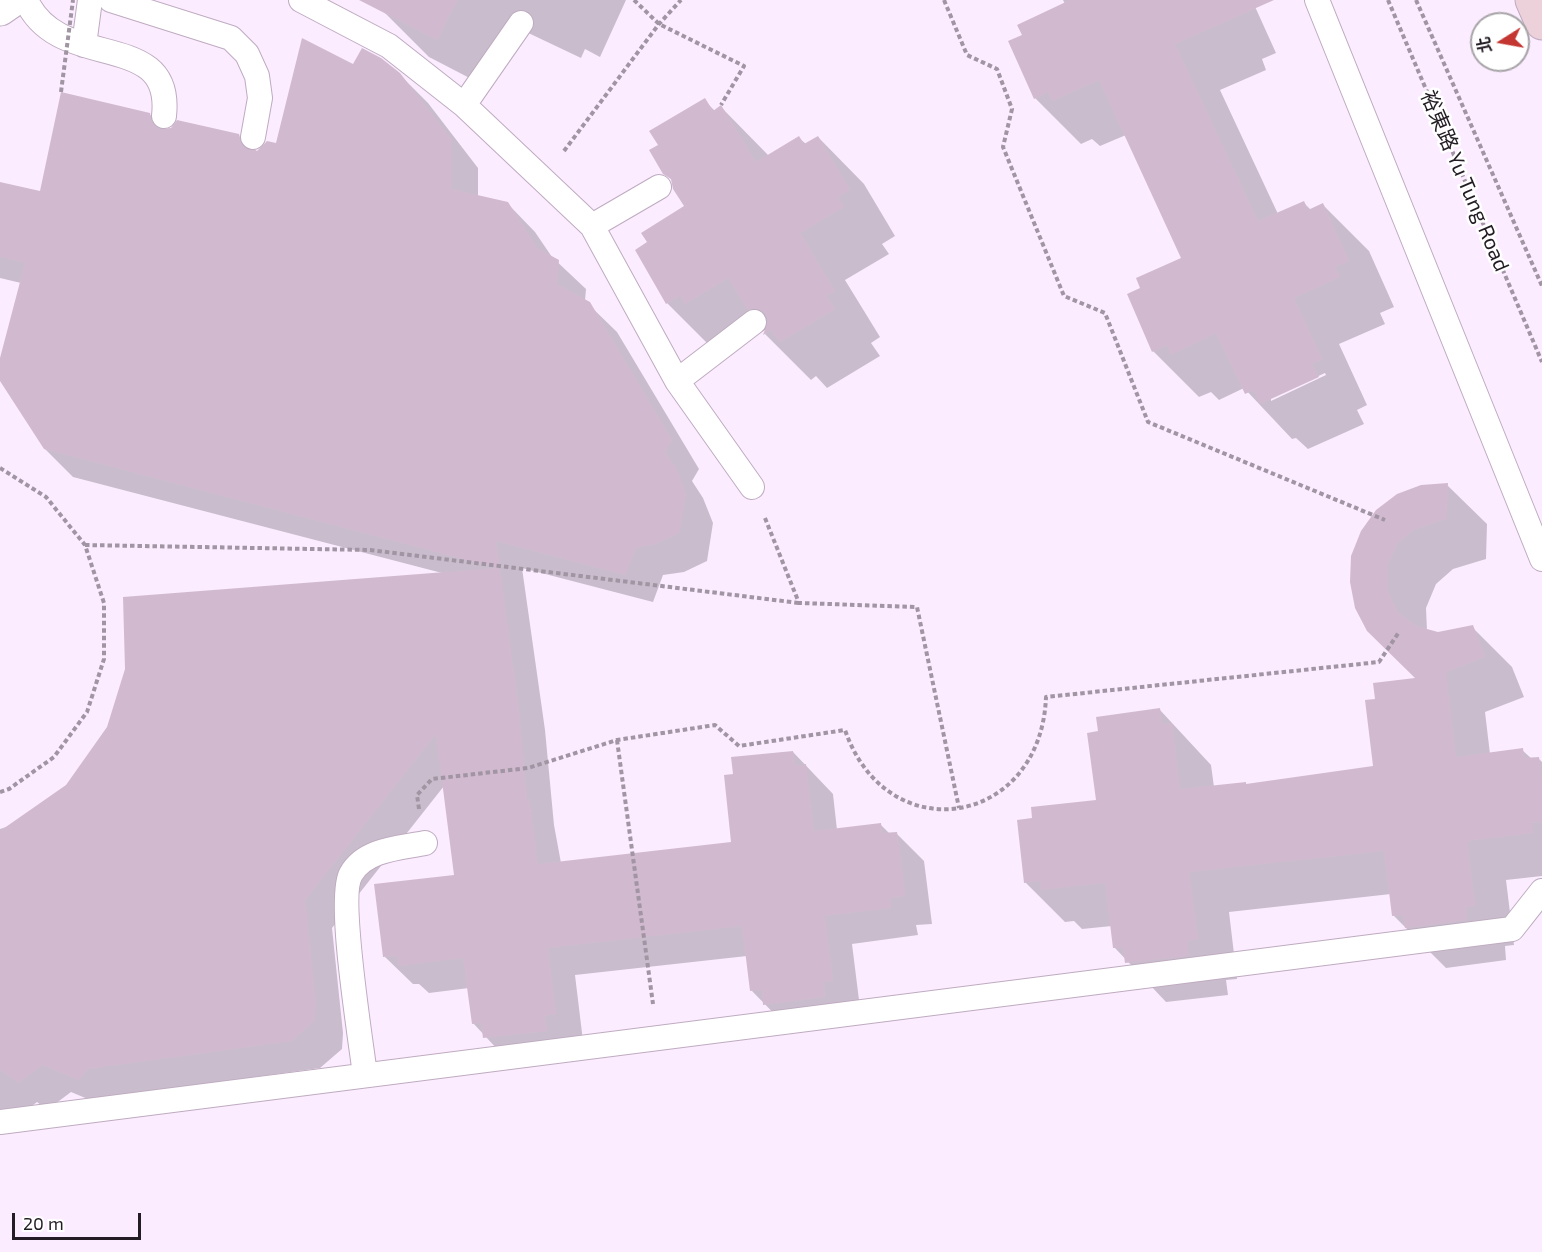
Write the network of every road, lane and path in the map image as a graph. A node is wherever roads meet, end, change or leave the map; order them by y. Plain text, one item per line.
1 (13, 0) edge
2 (26, 0) edge
3 (73, 0) edge
4 (90, 0) edge
5 (111, 0) edge
6 (301, 0) edge
7 (634, 0) edge
8 (681, 0) edge
9 (944, 0) edge
10 (1317, 0) edge
11 (1388, 0) edge
12 (1416, 0) edge
13 (1532, 0) edge
14 (0, 9) edge
15 (521, 23) dead end
16 (1542, 23) edge
17 (659, 24) junction
18 (84, 45) junction
19 (61, 92) dead end
20 (464, 105) junction
21 (721, 105) dead end
22 (164, 116) dead end
23 (253, 138) dead end
24 (544, 177) junction
25 (658, 187) dead end
26 (592, 226) junction
27 (1542, 286) edge
28 (754, 321) dead end
29 (1542, 362) edge
30 (677, 381) junction
31 (0, 468) edge
32 (752, 487) joint
33 (1385, 520) dead end
34 (85, 545) junction
35 (1542, 559) edge
36 (799, 603) junction
37 (1399, 632) dead end
38 (617, 740) junction
39 (0, 792) edge
40 (959, 808) junction
41 (425, 843) joint
42 (1542, 891) edge
43 (657, 1037) junction
44 (365, 1075) junction
45 (0, 1122) edge

1 - 14 street
2 - 18 lane
3 - 19 path, bridge
4 - 18 lane
5 - 23 lane
6 - 20 lane
7 - 17 path
8 - 17 path
9 - 33 path
10 - 35 lane
11 - 29 path, 裕東路 Yu Tung Road
12 - 27 path, 裕東路 Yu Tung Road
13 - 16 main road
15 - 20 lane
17 - 21 path
17 - 24 path
18 - 22 lane
20 - 24 lane
24 - 26 lane
25 - 26 lane
26 - 30 lane
28 - 30 lane
30 - 32 lane
31 - 34 path
32 - 36 path
34 - 36 path
34 - 39 path
36 - 40 path
37 - 40 path
38 - 40 path
38 - 41 path
38 - 43 path
41 - 44 lane
42 - 43 lane
43 - 44 lane
44 - 45 lane

